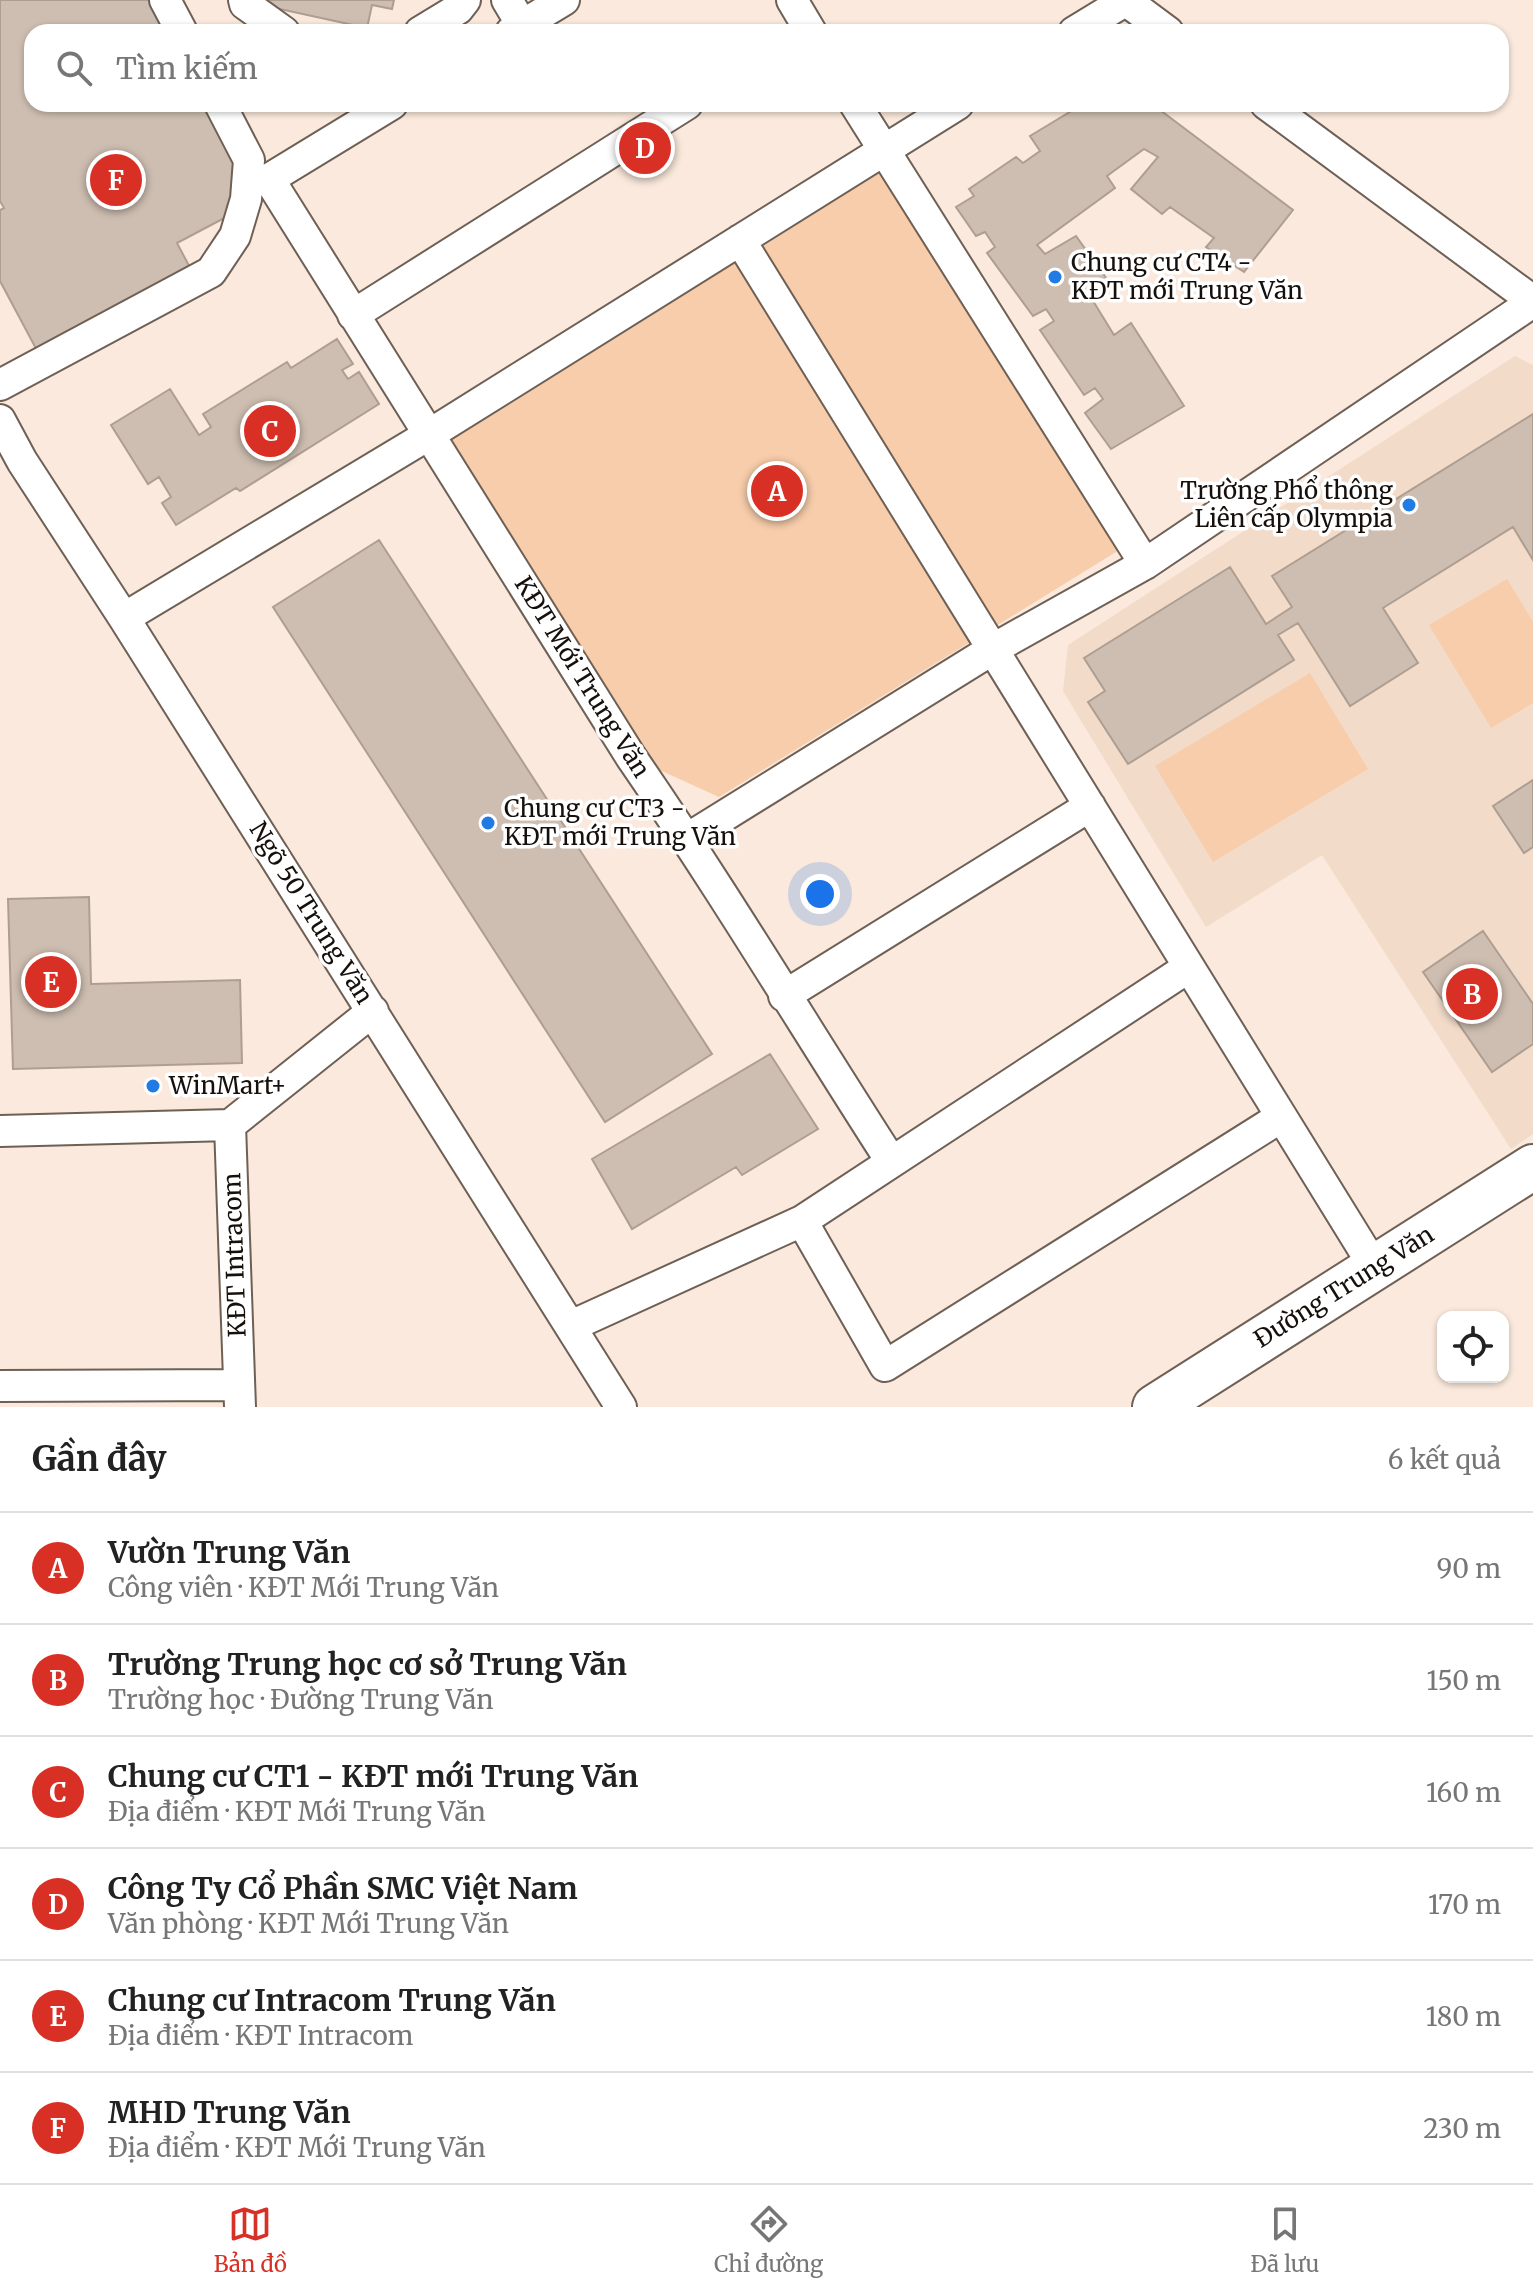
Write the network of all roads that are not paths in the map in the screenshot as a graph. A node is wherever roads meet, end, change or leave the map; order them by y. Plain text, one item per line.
1 (165, 0) edge
2 (244, 0) edge
3 (465, 0) edge
4 (564, 0) edge
5 (792, 0) edge
6 (1125, 0) edge
7 (513, 19) edge
8 (178, 24) edge
9 (273, 24) edge
10 (433, 24) edge
11 (804, 24) edge
12 (1087, 24) edge
13 (1157, 24) edge
14 (224, 112) edge
15 (379, 112) edge
16 (674, 112) edge
17 (860, 112) edge
18 (945, 112) edge
19 (1277, 112) edge
20 (884, 150) junction
21 (740, 240) junction
22 (1533, 301) edge
23 (353, 315) junction
24 (0, 385) edge
25 (0, 420) edge
26 (430, 434) junction
27 (1145, 564) junction
28 (124, 618) junction
29 (993, 649) junction
30 (1090, 806) junction
31 (687, 839) junction
32 (1189, 967) junction
33 (784, 996) junction
34 (373, 1011) junction
35 (1281, 1117) junction
36 (230, 1125) junction
37 (0, 1131) edge
38 (891, 1161) junction
39 (1533, 1167) edge
40 (802, 1221) junction
41 (1375, 1268) junction
42 (571, 1326) junction
43 (0, 1386) edge
44 (240, 1396) edge
45 (621, 1407) edge
46 (1155, 1407) edge

1 - 8 street
2 - 9 street
3 - 10 street
4 - 7 street
5 - 11 street
6 - 12 street
6 - 13 street
14 - 24 street
15 - 23 street, KĐT Mới Trung Văn
16 - 23 street
17 - 20 street
18 - 20 street
19 - 22 street
20 - 21 street
20 - 27 street
21 - 26 street
21 - 29 street
22 - 27 street
23 - 26 street, KĐT Mới Trung Văn
25 - 28 street, Ngõ 50 Trung Văn
26 - 28 street
26 - 31 street, KĐT Mới Trung Văn
27 - 29 street
28 - 34 street, Ngõ 50 Trung Văn
29 - 30 street
29 - 31 street
30 - 32 street
30 - 33 street
31 - 33 street, KĐT Mới Trung Văn
32 - 35 street
32 - 38 street
33 - 38 street, KĐT Mới Trung Văn
34 - 36 street
34 - 42 street, Ngõ 50 Trung Văn
35 - 40 street
35 - 41 street
36 - 37 street
36 - 44 street, KĐT Intracom
38 - 40 street
39 - 41 street, Đường Trung Văn
40 - 42 street
41 - 46 street, Đường Trung Văn
42 - 45 street, Ngõ 50 Trung Văn
43 - 44 street, KĐT Intracom

